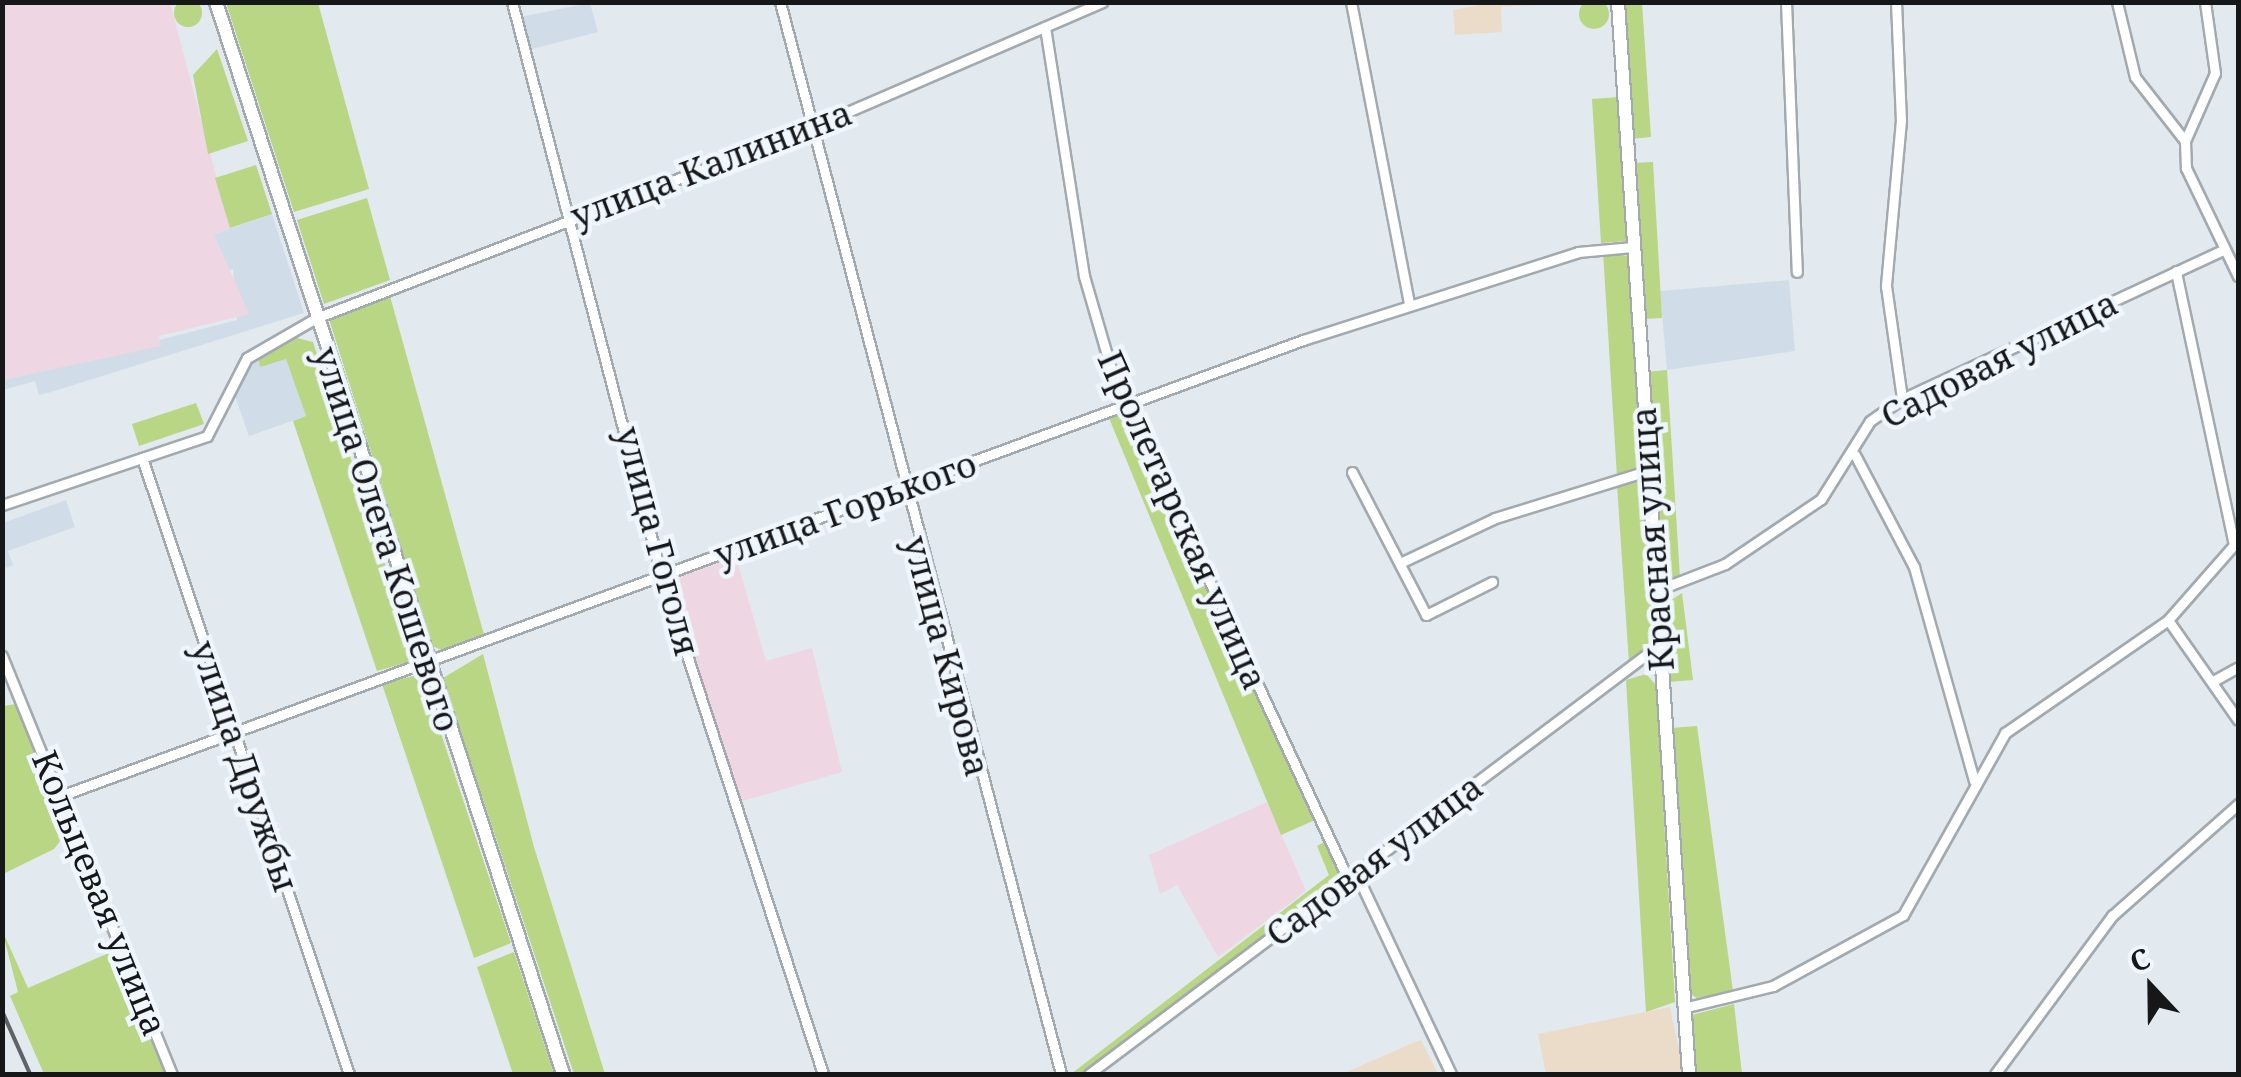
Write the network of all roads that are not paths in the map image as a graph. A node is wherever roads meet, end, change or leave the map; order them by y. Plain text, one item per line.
1 (216, 2) edge
2 (512, 2) edge
3 (780, 2) edge
4 (1066, 2) edge
5 (1102, 2) edge
6 (1351, 2) edge
7 (1618, 2) edge
8 (1786, 2) edge
9 (1896, 2) edge
10 (2117, 2) edge
11 (2205, 2) edge
12 (1068, 17) junction
13 (1045, 27) junction
14 (810, 128) junction
15 (2186, 140) junction
16 (569, 218) junction
17 (1633, 247) junction
18 (2221, 251) junction
19 (2176, 271) junction
20 (1797, 272) dead end
21 (2238, 276) edge
22 (1409, 304) junction
23 (316, 318) junction
24 (1902, 399) junction
25 (1125, 406) junction
26 (1855, 455) junction
27 (142, 458) junction
28 (1647, 470) junction
29 (1352, 472) dead end
30 (902, 487) junction
31 (2, 505) edge
32 (1400, 563) junction
33 (662, 578) junction
34 (1492, 582) dead end
35 (1655, 590) junction
36 (2168, 620) junction
37 (1658, 645) junction
38 (2, 656) edge
39 (426, 664) junction
40 (2238, 667) edge
41 (2216, 680) junction
42 (2238, 720) edge
43 (233, 733) junction
44 (1974, 781) junction
45 (63, 795) junction
46 (2238, 804) edge
47 (1352, 876) junction
48 (1681, 1008) junction
49 (172, 1074) edge
50 (349, 1074) edge
51 (563, 1074) edge
52 (823, 1074) edge
53 (1060, 1074) edge
54 (1090, 1074) edge
55 (1451, 1074) edge
56 (1689, 1074) edge
57 (1994, 1074) edge

1 - 23 street, улица Олега Кошевого
2 - 16 street, улица Гоголя
3 - 14 street, улица Кирова
4 - 12 street
5 - 12 street, улица Калинина
6 - 22 street
7 - 17 street, Красная улица
8 - 20 street
9 - 24 street
10 - 15 street
11 - 15 street
12 - 13 street, улица Калинина
13 - 14 street, улица Калинина
13 - 25 street, Пролетарская улица
14 - 16 street, улица Калинина
14 - 30 street, улица Кирова
15 - 18 street
16 - 23 street, улица Калинина
16 - 33 street, улица Гоголя
17 - 22 street, улица Горького
17 - 28 street, Красная улица
18 - 19 street, Садовая улица
18 - 21 street
19 - 24 street, Садовая улица
19 - 36 street
22 - 25 street, улица Горького
23 - 27 street, улица Калинина
23 - 39 street, улица Олега Кошевого
24 - 26 street, Садовая улица
25 - 30 street, улица Горького
25 - 47 street, Пролетарская улица
26 - 35 street, Садовая улица
26 - 44 street
27 - 31 street
27 - 43 street, улица Дружбы
28 - 32 street
28 - 35 street, Красная улица
29 - 32 street
30 - 33 street, улица Горького
30 - 53 street, улица Кирова
32 - 34 street
33 - 39 street, улица Горького
33 - 52 street, улица Гоголя
35 - 37 street, Красная улица
36 - 41 street
36 - 44 street
37 - 47 street, Садовая улица
37 - 48 street, Красная улица
38 - 45 street, Кольцевая улица
39 - 43 street, улица Горького
39 - 51 street, улица Олега Кошевого
40 - 41 street
41 - 42 street
43 - 45 street, улица Горького
43 - 50 street, улица Дружбы
44 - 48 street
45 - 49 street, Кольцевая улица
46 - 57 street
47 - 54 street, Садовая улица
47 - 55 street, Пролетарская улица
48 - 56 street, Красная улица

